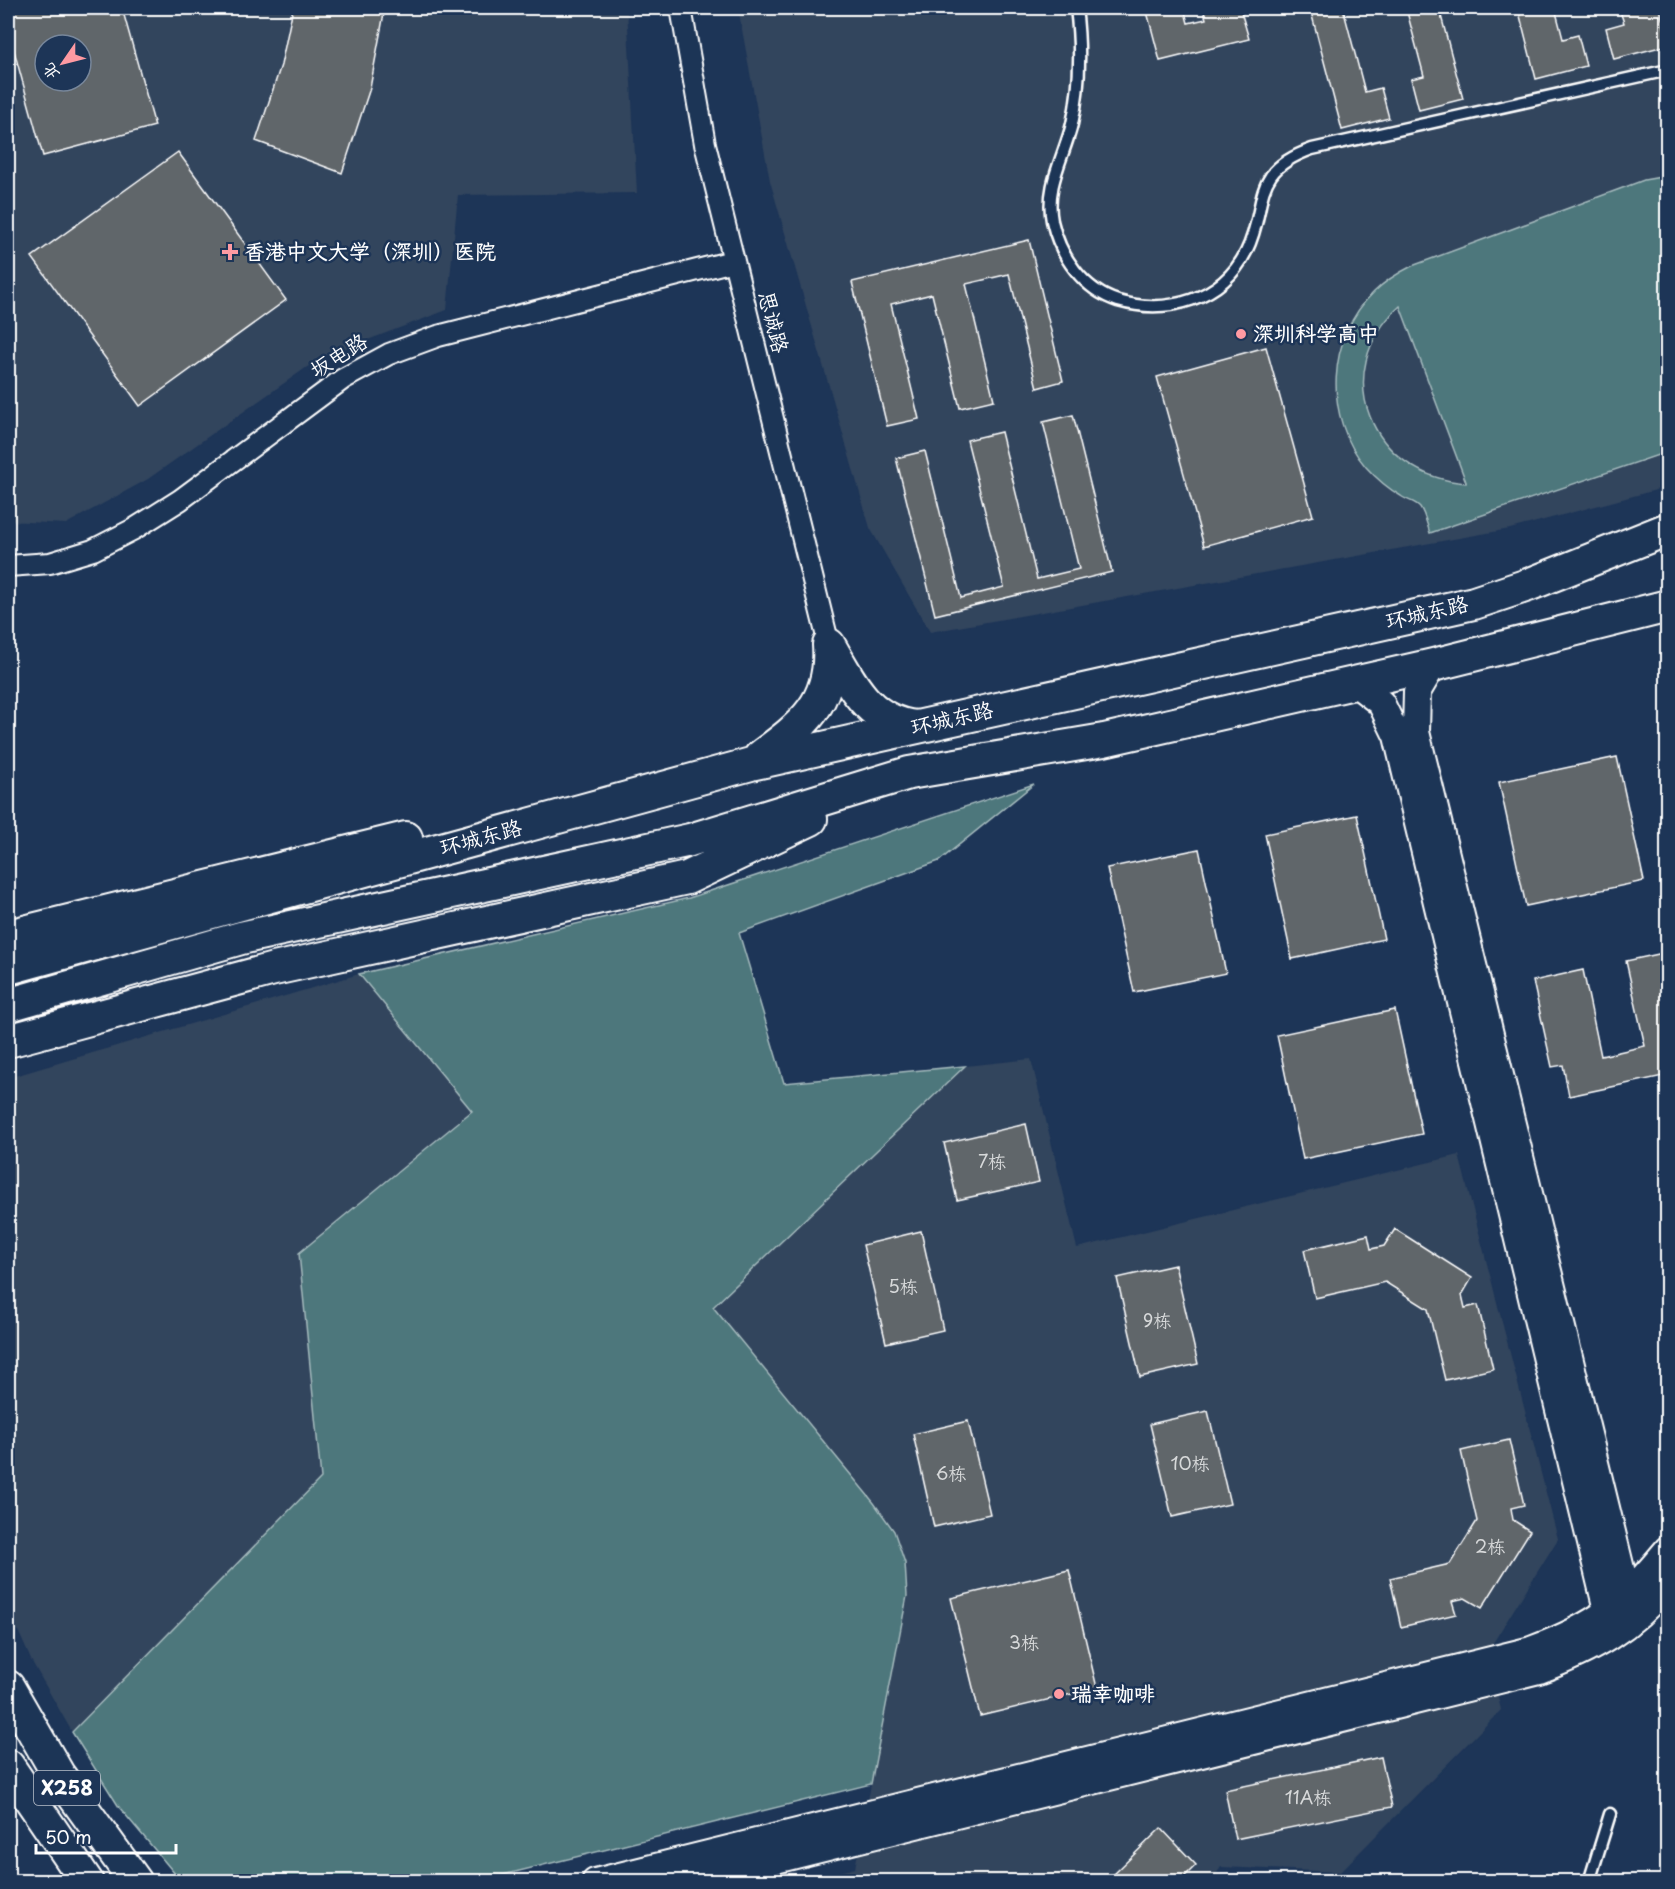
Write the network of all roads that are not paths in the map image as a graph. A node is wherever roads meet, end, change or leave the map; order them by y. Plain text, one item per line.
1 (681, 8) edge
2 (1076, 8) edge
3 (1668, 70) edge
4 (733, 261) junction
5 (1668, 529) edge
6 (8, 566) edge
7 (1668, 606) edge
8 (829, 645) junction
9 (1433, 665) junction
10 (1355, 683) junction
11 (917, 727) junction
12 (751, 764) junction
13 (909, 773) junction
14 (12, 933) edge
15 (8, 969) edge
16 (8, 1005) edge
17 (8, 1041) edge
18 (1668, 1549) edge
19 (1668, 1584) edge
20 (1621, 1616) junction
21 (8, 1687) edge
22 (8, 1766) edge
23 (1610, 1814) dead end
24 (87, 1881) edge
25 (136, 1881) edge
26 (595, 1881) edge
27 (687, 1881) edge
28 (1589, 1881) edge

1 - 4 street, 思诚路
2 - 3 lane
4 - 6 street, 坂电路
4 - 8 street, 思诚路
5 - 11 main road, 环城东路
7 - 9 main road, 环城东路
8 - 11 main road
8 - 12 main road
9 - 10 main road, 环城东路
9 - 20 street
10 - 13 main road, 环城东路
10 - 20 street
11 - 12 main road, 环城东路
12 - 14 main road
12 - 15 main road, 环城东路
13 - 16 main road, 环城东路
13 - 17 main road
18 - 20 street
19 - 20 street
20 - 26 street
20 - 27 street
21 - 25 main road, X258
22 - 24 main road, X258
23 - 28 lane

